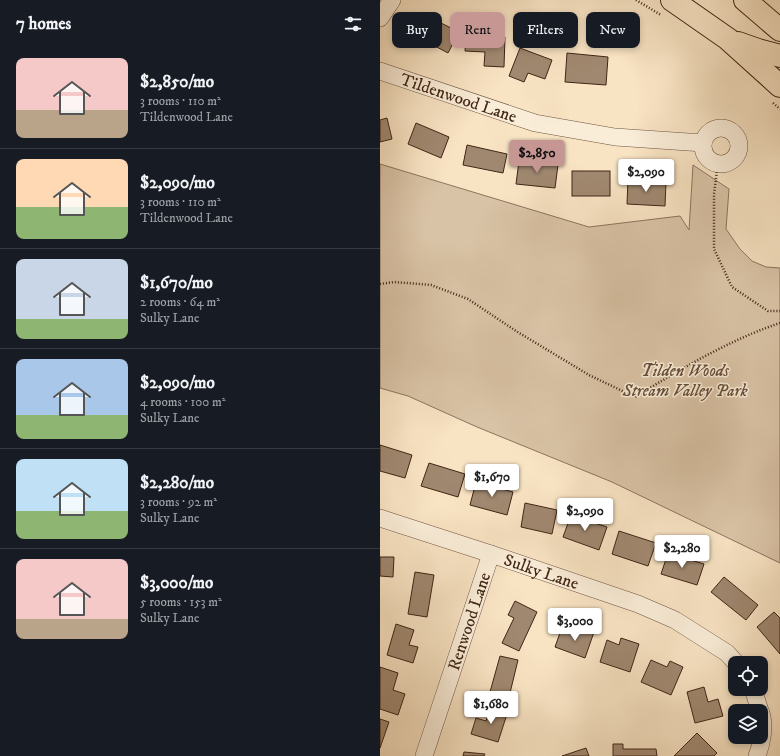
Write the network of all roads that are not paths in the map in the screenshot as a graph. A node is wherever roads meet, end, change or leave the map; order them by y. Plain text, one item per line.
1 (392, 0) edge
2 (667, 8) edge
3 (762, 9) edge
4 (380, 18) edge
5 (780, 30) edge
6 (728, 39) junction
7 (780, 56) edge
8 (380, 71) edge
9 (774, 93) edge
10 (703, 144) junction
11 (380, 518) edge
12 (491, 554) junction
13 (730, 656) edge
14 (761, 744) edge
15 (424, 756) edge
16 (757, 756) edge

1 - 4 street
2 - 6 main road
3 - 5 main road
6 - 7 main road
6 - 9 main road
8 - 10 street, Tildenwood Lane
10 - 10 street
11 - 12 street, Sulky Lane
12 - 13 street, Sulky Lane
12 - 15 street, Renwood Lane
14 - 16 street

